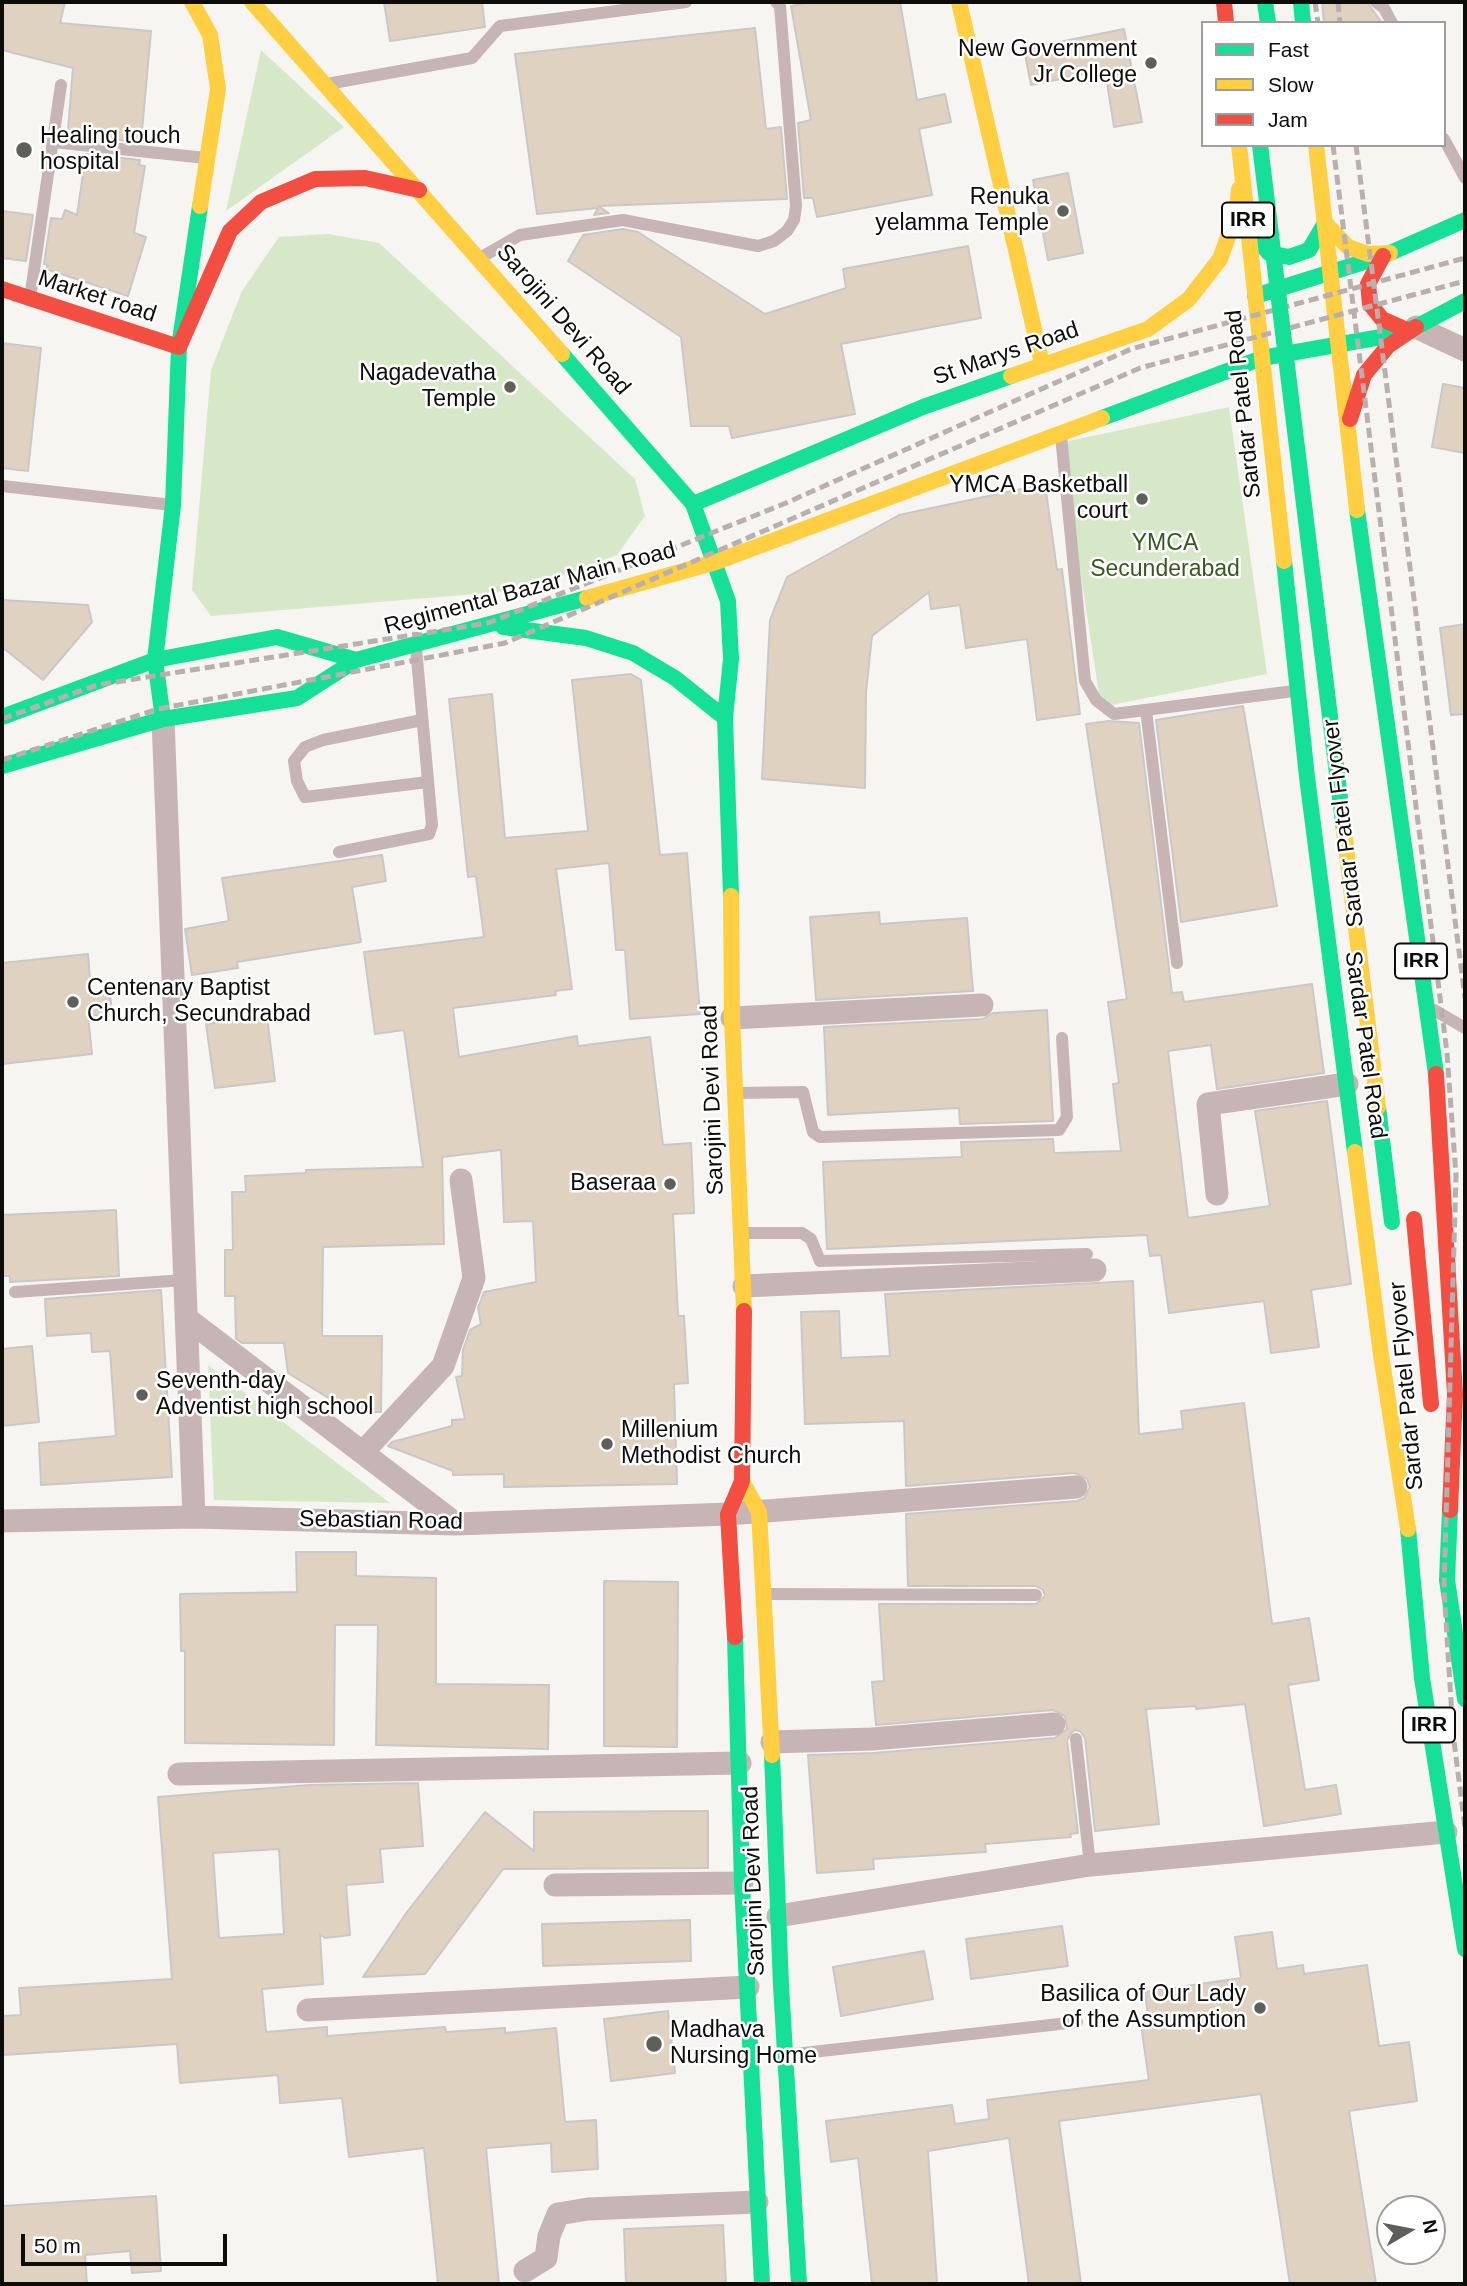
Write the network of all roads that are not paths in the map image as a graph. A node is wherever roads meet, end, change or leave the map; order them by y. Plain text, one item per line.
1 (252, 2) edge
2 (687, 2) edge
3 (776, 2) edge
4 (959, 2) edge
5 (1224, 2) edge
6 (1265, 2) edge
7 (1301, 2) edge
8 (1376, 2) edge
9 (196, 8) edge
10 (1226, 21) edge
11 (1268, 21) edge
12 (1303, 21) edge
13 (1391, 21) edge
14 (61, 85) dead end
15 (323, 85) junction
16 (53, 142) junction
17 (1446, 143) edge
18 (1260, 147) edge
19 (1316, 147) edge
20 (1240, 153) edge
21 (210, 158) junction
22 (1465, 178) edge
23 (419, 190) junction
24 (1247, 220) junction
25 (1465, 220) edge
26 (1325, 223) junction
27 (1296, 238) dead end
28 (1387, 255) junction
29 (480, 258) junction
30 (1331, 274) junction
31 (2, 289) edge
32 (1255, 296) junction
33 (30, 298) junction
34 (1465, 301) edge
35 (1305, 305) dead end
36 (1411, 328) junction
37 (1308, 332) dead end
38 (1338, 346) junction
39 (179, 347) junction
40 (1465, 350) edge
41 (1262, 358) junction
42 (1042, 364) junction
43 (1328, 385) dead end
44 (1344, 407) junction
45 (1268, 416) junction
46 (1061, 430) junction
47 (1348, 448) junction
48 (2, 486) edge
49 (693, 504) junction
50 (173, 505) junction
51 (716, 562) junction
52 (490, 626) junction
53 (415, 645) junction
54 (155, 660) junction
55 (356, 660) junction
56 (1298, 691) junction
57 (1146, 710) junction
58 (2, 717) edge
59 (725, 718) junction
60 (163, 719) junction
61 (422, 720) junction
62 (2, 766) edge
63 (428, 782) junction
64 (339, 852) dead end
65 (1177, 963) dead end
66 (982, 1006) dead end
67 (1428, 1007) junction
68 (732, 1018) junction
69 (1465, 1028) edge
70 (1062, 1038) dead end
71 (1347, 1084) junction
72 (734, 1093) junction
73 (461, 1180) dead end
74 (1217, 1194) dead end
75 (1414, 1212) dead end
76 (1392, 1229) dead end
77 (741, 1233) junction
78 (1091, 1262) joint
79 (184, 1280) junction
80 (744, 1286) junction
81 (15, 1292) dead end
82 (186, 1318) junction
83 (1399, 1361) dead end
84 (1460, 1392) edge
85 (1433, 1427) dead end
86 (363, 1452) junction
87 (1436, 1455) dead end
88 (742, 1481) junction
89 (1076, 1487) dead end
90 (1406, 1501) junction
91 (1459, 1501) edge
92 (759, 1512) junction
93 (728, 1514) junction
94 (194, 1517) junction
95 (2, 1521) edge
96 (456, 1524) junction
97 (1456, 1578) edge
98 (764, 1594) junction
99 (1035, 1595) dead end
100 (1465, 1699) edge
101 (1055, 1724) dead end
102 (1076, 1740) dead end
103 (772, 1742) junction
104 (740, 1763) junction
105 (179, 1774) dead end
106 (1446, 1832) junction
107 (1090, 1865) junction
108 (742, 1883) junction
109 (555, 1885) dead end
110 (778, 1916) junction
111 (1465, 1949) edge
112 (748, 1987) junction
113 (309, 2010) dead end
114 (1077, 2022) dead end
115 (785, 2055) junction
116 (757, 2202) junction
117 (525, 2271) dead end
118 (762, 2284) edge
119 (799, 2284) edge

1 - 15 main road, Sarojini Devi Road
2 - 15 lane
3 - 29 lane
4 - 42 main road
5 - 10 main road
6 - 11 main road
7 - 12 main road
8 - 13 lane
9 - 21 main road
14 - 16 lane
15 - 23 main road, Sarojini Devi Road
16 - 21 lane
16 - 33 lane
17 - 22 lane
18 - 76 main road, Sardar Patel Flyover / IRR, bridge
19 - 26 main road, IRR
20 - 24 main road, Sardar Patel Road / IRR
20 - 42 main road, St Marys Road
21 - 39 main road
23 - 29 main road, Sarojini Devi Road
23 - 39 main road
24 - 26 main road, IRR
24 - 32 main road, Sardar Patel Road / IRR
25 - 28 main road
26 - 28 main road
26 - 30 main road, IRR
27 - 35 main road, IRR
28 - 30 main road
28 - 36 main road
29 - 49 main road, Sarojini Devi Road
30 - 32 main road
30 - 38 main road, IRR
31 - 33 main road, Market road
32 - 41 main road, Sardar Patel Road / IRR
33 - 39 main road, Market road
34 - 36 main road
36 - 38 main road
36 - 40 street
36 - 47 main road
37 - 45 main road
38 - 41 main road
38 - 44 main road, IRR
39 - 50 main road
41 - 45 main road, Sardar Patel Road / IRR
41 - 46 main road
42 - 49 main road, St Marys Road
43 - 44 main road
44 - 47 main road, IRR
45 - 56 main road, Sardar Patel Road / IRR
46 - 51 main road
46 - 57 lane
47 - 67 main road, IRR
48 - 50 lane
49 - 51 main road, Sarojini Devi Road
50 - 54 main road
51 - 52 main road, Regimental Bazar Main Road
51 - 59 main road, Sarojini Devi Road
52 - 53 main road, Regimental Bazar Main Road
52 - 59 main road
53 - 55 main road, Regimental Bazar Main Road
53 - 61 lane
54 - 55 main road
54 - 58 main road
54 - 60 main road
55 - 60 main road, Regimental Bazar Main Road
56 - 57 lane
56 - 71 main road, Sardar Patel Road / IRR
57 - 65 lane
59 - 68 main road, Sarojini Devi Road
60 - 62 main road, Regimental Bazar Main Road
60 - 79 street
61 - 63 lane
61 - 63 lane
63 - 64 lane
66 - 68 street
67 - 69 lane
67 - 84 main road, IRR
68 - 72 main road, Sarojini Devi Road
70 - 72 lane
71 - 74 street
71 - 90 main road, Sardar Patel Road / IRR
72 - 77 main road, Sarojini Devi Road
73 - 86 street
75 - 85 main road, Sardar Patel Flyover
77 - 78 lane
77 - 80 main road, Sarojini Devi Road
78 - 80 street
79 - 81 lane
79 - 82 street
80 - 88 main road, Sarojini Devi Road
82 - 86 street
82 - 94 street
83 - 90 main road, Sardar Patel Flyover / IRR
84 - 91 main road, IRR
86 - 96 street
87 - 97 main road, Sardar Patel Flyover / IRR
88 - 92 main road, Sarojini Devi Road
88 - 93 main road, Sarojini Devi Road
89 - 92 street, Sebastian Road
90 - 106 main road, Sardar Patel Road / IRR
91 - 97 main road, IRR
92 - 93 street, Sebastian Road
92 - 98 main road, Sarojini Devi Road
93 - 96 street, Sebastian Road
93 - 104 main road, Sarojini Devi Road
94 - 95 street, Sebastian Road
94 - 96 street, Sebastian Road
97 - 100 main road, IRR
98 - 99 lane
98 - 103 main road, Sarojini Devi Road
101 - 103 street
102 - 107 lane
103 - 110 main road, Sarojini Devi Road
104 - 105 street
104 - 108 main road, Sarojini Devi Road
106 - 107 street
106 - 111 main road, Sardar Patel Road / IRR
107 - 110 street
108 - 109 street
108 - 112 main road, Sarojini Devi Road
110 - 115 main road, Sarojini Devi Road
112 - 113 street
112 - 116 main road, Sarojini Devi Road
114 - 115 lane
115 - 119 main road, Sarojini Devi Road
116 - 117 street
116 - 118 main road, Sarojini Devi Road

